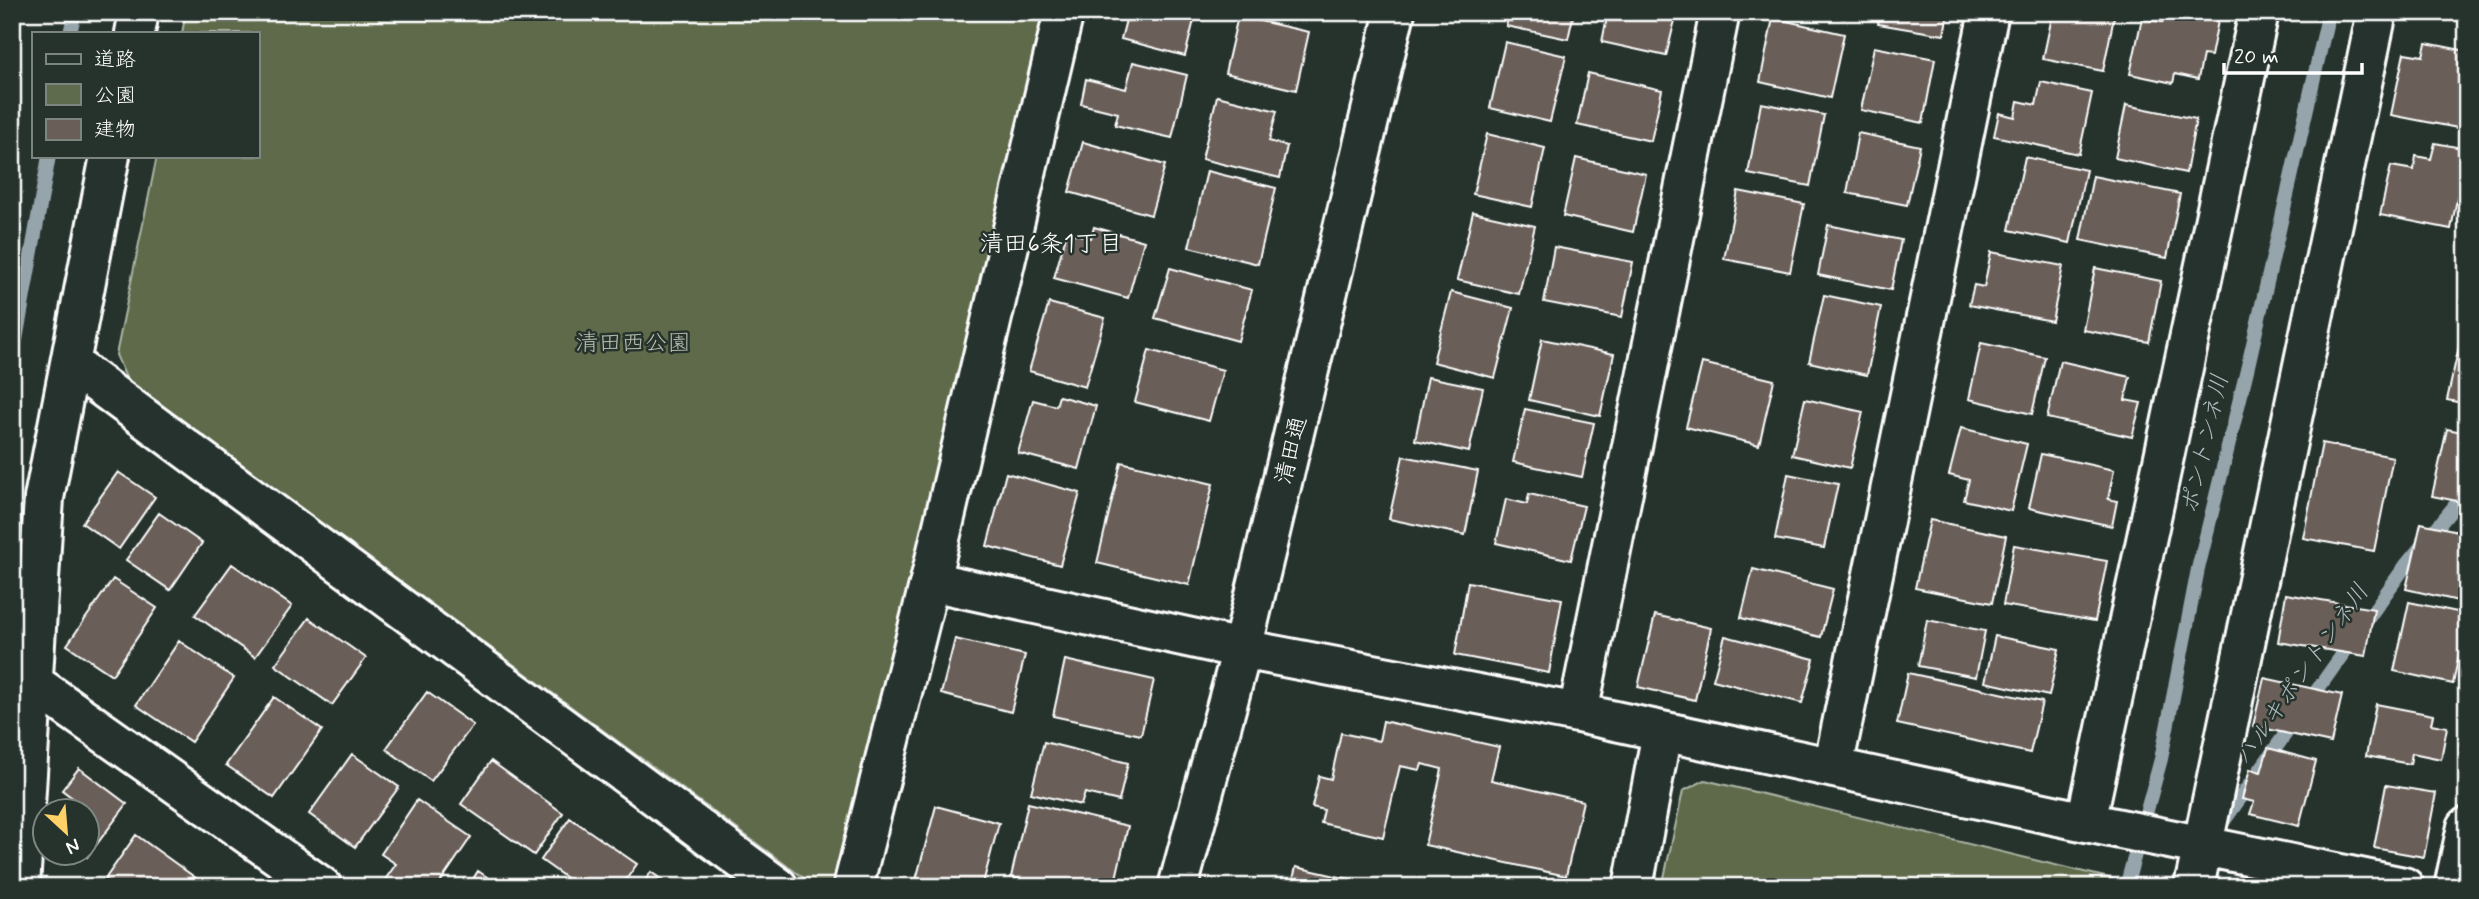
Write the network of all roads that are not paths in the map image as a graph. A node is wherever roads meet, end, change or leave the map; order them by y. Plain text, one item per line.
1 (139, 12) edge
2 (1064, 12) edge
3 (1395, 12) edge
4 (1720, 12) edge
5 (1989, 12) edge
6 (2259, 12) edge
7 (2377, 12) edge
8 (135, 32) edge
9 (110, 158) edge
10 (70, 363) junction
11 (930, 581) junction
12 (1242, 649) junction
13 (32, 682) junction
14 (1578, 713) junction
15 (1662, 732) junction
16 (1833, 768) junction
17 (2101, 825) junction
18 (2467, 827) edge
19 (2188, 842) junction
20 (20, 887) edge
21 (322, 887) edge
22 (778, 887) edge
23 (853, 887) edge
24 (1178, 887) edge
25 (1633, 887) edge
26 (2194, 887) edge
27 (2404, 887) edge
28 (2454, 887) edge

1 - 8 street
2 - 11 street
3 - 12 street, 清田通
4 - 14 street
5 - 16 street
6 - 17 street
7 - 19 street
9 - 10 street
10 - 13 street
10 - 22 street
11 - 12 street
11 - 23 street
12 - 14 street
12 - 24 street, 清田通
13 - 20 street
13 - 21 street
14 - 15 street
15 - 16 street
15 - 25 street
16 - 17 street
17 - 19 street
18 - 28 street
19 - 26 street
19 - 27 street

